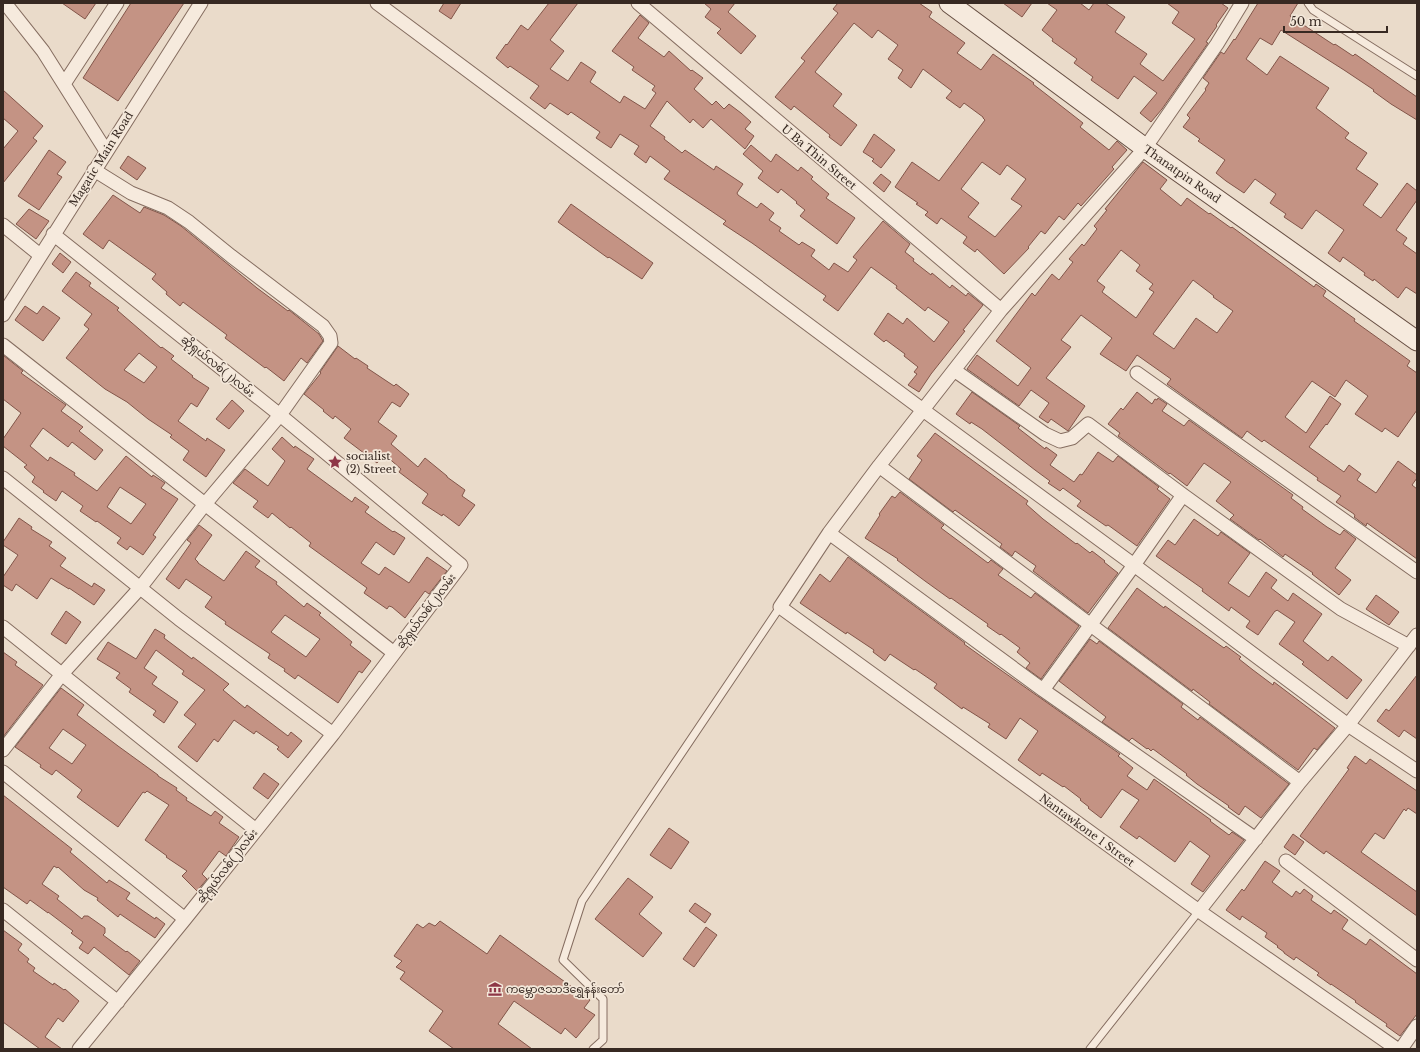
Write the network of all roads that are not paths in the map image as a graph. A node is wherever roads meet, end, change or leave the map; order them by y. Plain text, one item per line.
1 (5, 3) edge
2 (117, 3) edge
3 (201, 3) edge
4 (377, 3) edge
5 (638, 3) edge
6 (949, 3) edge
7 (1242, 3) edge
8 (1308, 3) edge
9 (1417, 76) edge
10 (64, 84) junction
11 (1145, 148) junction
12 (106, 150) junction
13 (94, 170) junction
14 (3, 225) edge
15 (53, 234) junction
16 (40, 256) junction
17 (1001, 310) junction
18 (3, 315) edge
19 (1417, 341) edge
20 (3, 344) edge
21 (954, 370) junction
22 (1137, 374) dead end
23 (923, 410) junction
24 (280, 415) junction
25 (879, 466) junction
26 (3, 478) edge
27 (1183, 495) junction
28 (205, 504) junction
29 (829, 533) junction
30 (1134, 565) junction
31 (1417, 572) edge
32 (140, 588) junction
33 (780, 608) junction
34 (1090, 624) junction
35 (3, 627) edge
36 (1413, 640) edge
37 (394, 653) junction
38 (62, 674) junction
39 (1043, 690) junction
40 (1348, 725) junction
41 (333, 734) junction
42 (3, 750) edge
43 (1417, 771) edge
44 (3, 772) edge
45 (1300, 782) junction
46 (256, 830) junction
47 (1256, 839) junction
48 (1286, 861) dead end
49 (3, 910) edge
50 (1199, 910) junction
51 (185, 919) junction
52 (1417, 960) edge
53 (118, 1002) junction
54 (1417, 1026) edge
55 (79, 1049) edge
56 (594, 1049) edge
57 (1090, 1049) edge
58 (1397, 1049) edge
59 (1401, 1049) edge

1 - 10 street
2 - 10 street
3 - 12 street, Magatic Main Road
4 - 23 street
5 - 17 street, U Ba Thin Street
6 - 11 main road, Thanatpin Road
7 - 11 street
8 - 9 lane
10 - 12 street
11 - 17 street
11 - 19 main road, Thanatpin Road
12 - 13 street, Magatic Main Road
13 - 15 street, Magatic Main Road
13 - 24 street
14 - 16 street
15 - 16 street, Magatic Main Road
15 - 24 street, ဆိုရှယ်လစ်(၂)လမ်း
16 - 18 street, Magatic Main Road
17 - 21 street
20 - 28 street
21 - 23 street
21 - 27 street
22 - 31 street
23 - 25 street
23 - 30 street
24 - 28 street
24 - 37 street, ဆိုရှယ်လစ်(၂)လမ်း
25 - 29 street
25 - 34 street
26 - 32 street
27 - 30 street
27 - 36 street
28 - 32 street
28 - 37 street
29 - 33 street
29 - 39 street
30 - 34 street
30 - 40 street
32 - 38 street
32 - 41 street
33 - 50 street, Nantawkone 1 Street
33 - 56 lane
34 - 39 street
34 - 45 street
35 - 38 street
36 - 40 street
37 - 41 street, ဆိုရှယ်လစ်(၂)လမ်း
38 - 42 street
38 - 46 street
39 - 47 street
40 - 43 street
40 - 45 street
41 - 46 street, ဆိုရှယ်လစ်(၂)လမ်း
44 - 51 street
45 - 47 street
46 - 51 street, ဆိုရှယ်လစ်(၂)လမ်း
47 - 50 street
48 - 52 street
49 - 53 street
50 - 57 lane
50 - 58 street, Nantawkone 1 Street
51 - 53 street, ဆိုရှယ်လစ်(၂)လမ်း
53 - 55 street, ဆိုရှယ်လစ်(၂)လမ်း
54 - 59 street

